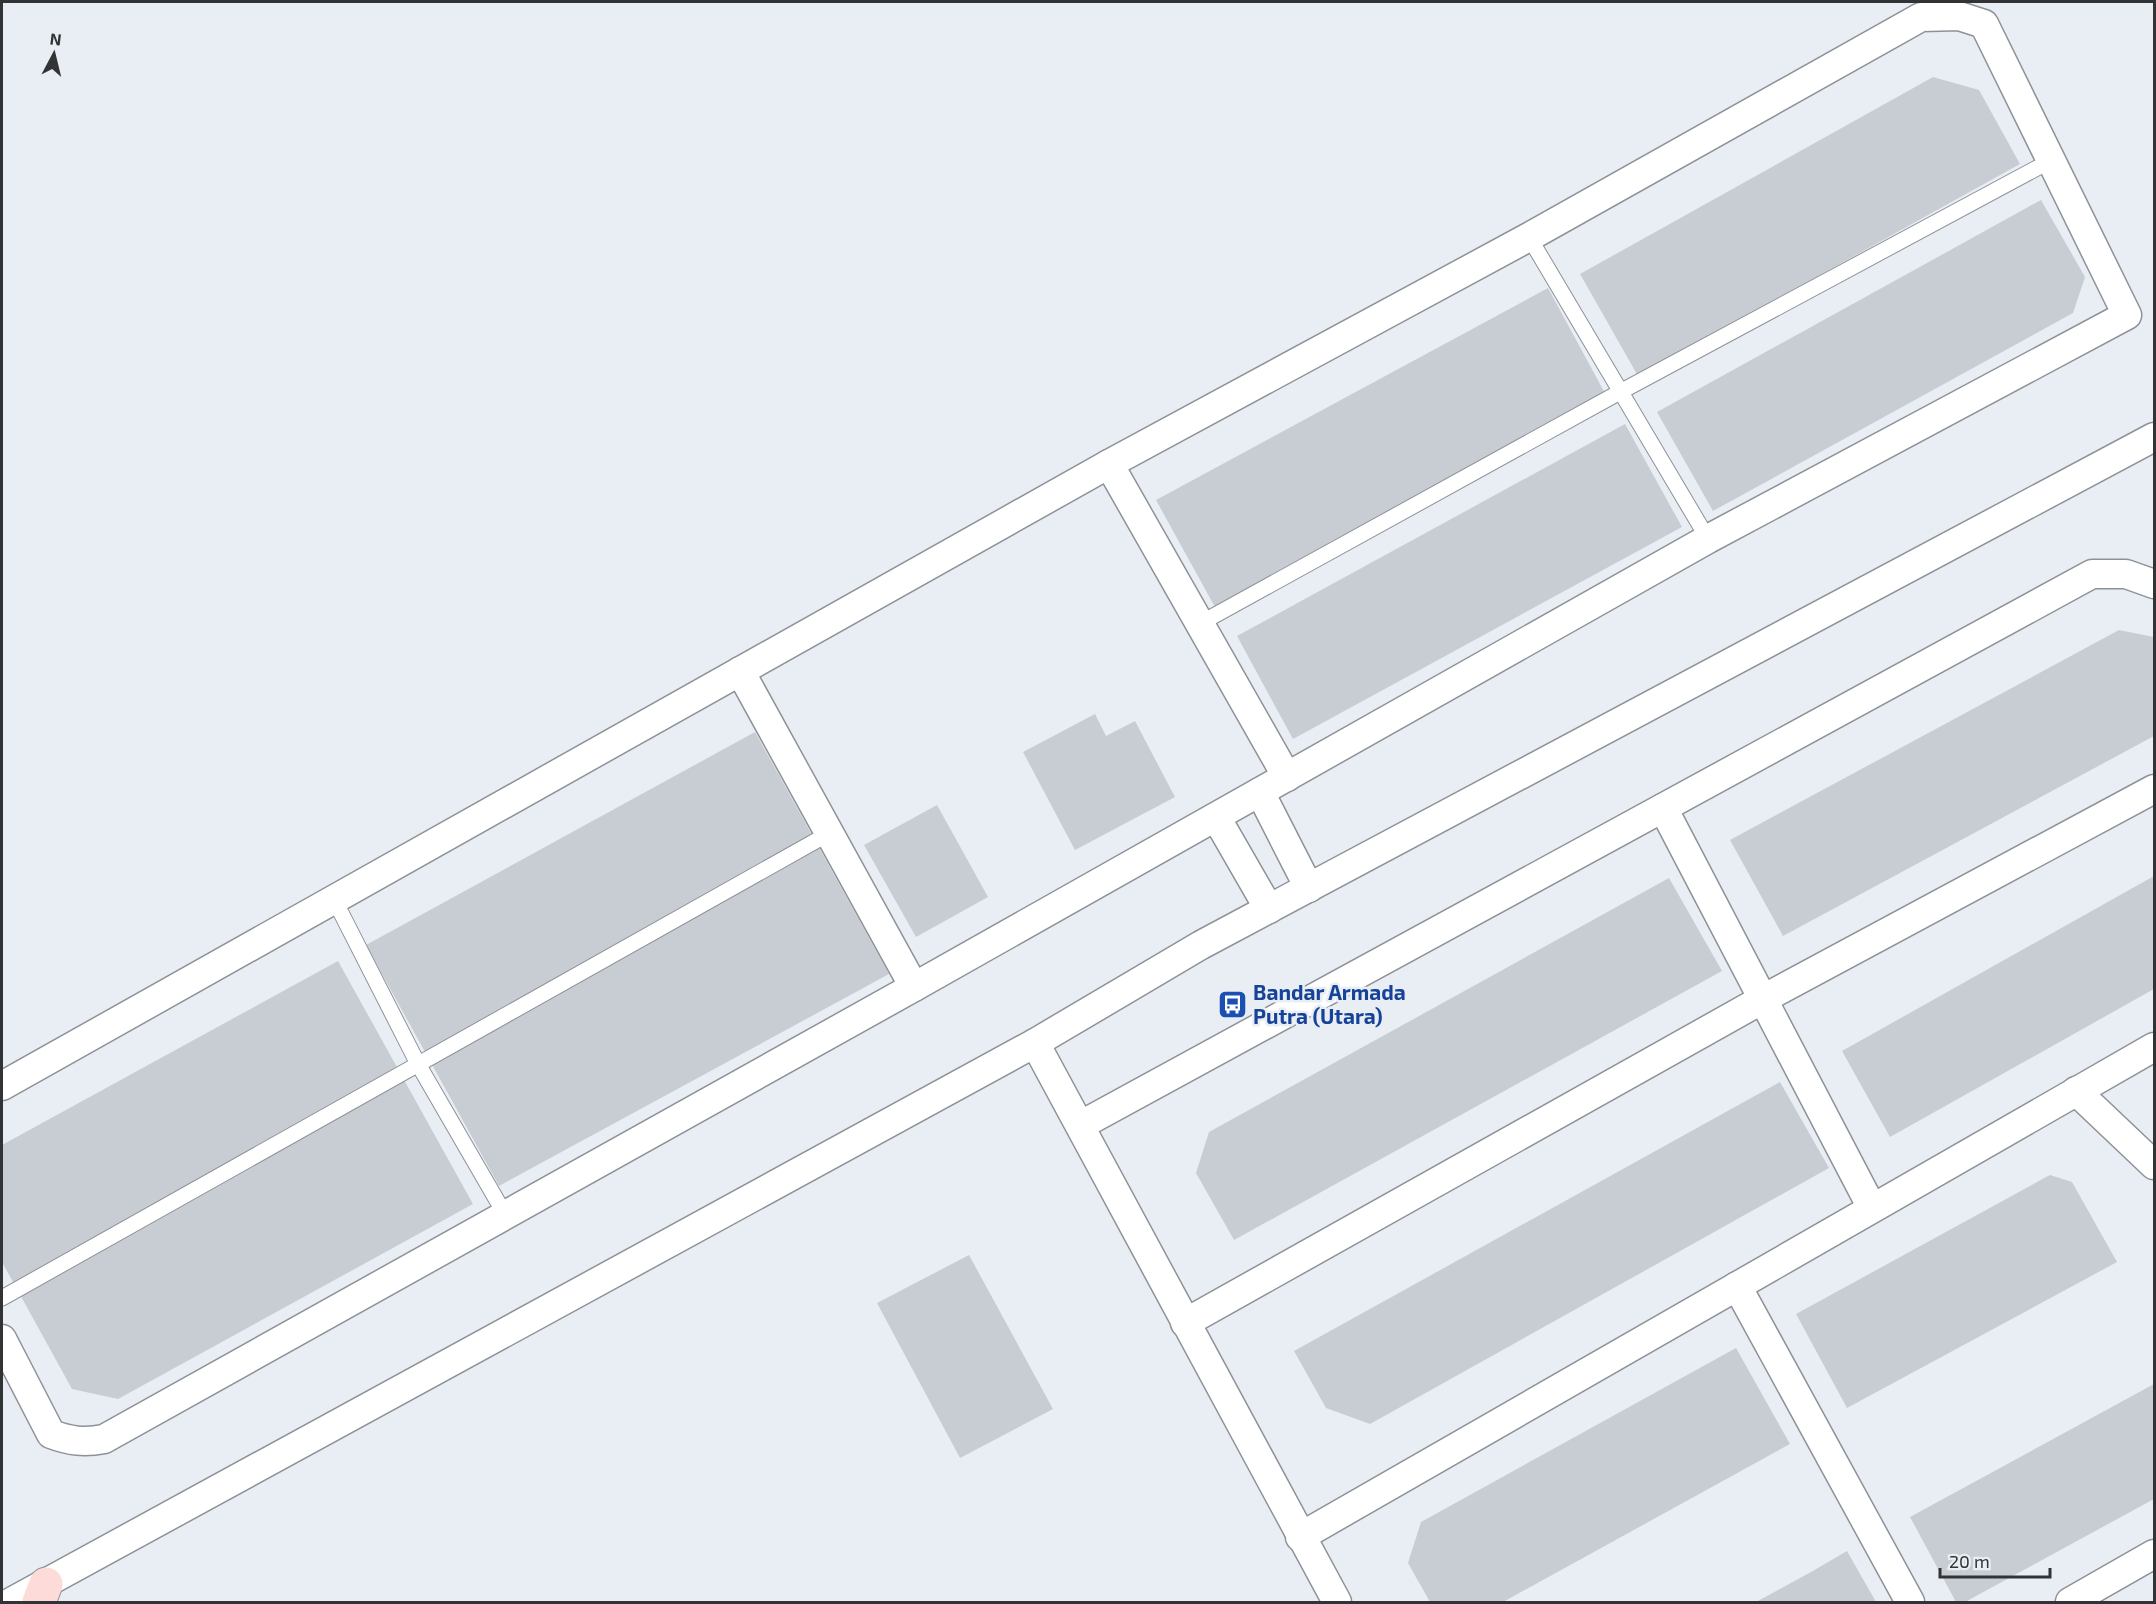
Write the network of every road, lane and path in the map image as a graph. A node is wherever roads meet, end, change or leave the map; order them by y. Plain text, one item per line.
1 (2050, 161) junction
2 (1529, 237) junction
3 (1620, 393) junction
4 (2154, 437) edge
5 (1109, 464) junction
6 (1708, 539) junction
7 (2154, 584) edge
8 (1199, 624) junction
9 (740, 671) junction
10 (1287, 777) junction
11 (2154, 789) edge
12 (1260, 792) junction
13 (1663, 808) junction
14 (1216, 817) junction
15 (828, 834) junction
16 (1309, 888) junction
17 (334, 899) junction
18 (1269, 909) junction
19 (914, 987) junction
20 (1763, 999) junction
21 (1035, 1043) junction
22 (2154, 1047) edge
23 (418, 1064) junction
24 (2, 1086) edge
25 (2076, 1091) junction
26 (1081, 1125) junction
27 (2154, 1165) edge
28 (1872, 1208) junction
29 (506, 1216) junction
30 (1737, 1286) junction
31 (2, 1298) edge
32 (1185, 1323) junction
33 (2, 1340) edge
34 (1300, 1537) junction
35 (2154, 1554) edge
36 (43, 1593) edge
37 (11, 1602) edge
38 (1337, 1602) edge
39 (1910, 1602) edge
40 (2070, 1602) edge

1 - 2 street
1 - 3 lane
1 - 6 street
2 - 3 lane
2 - 5 street
3 - 6 lane
3 - 8 lane
4 - 16 street
5 - 8 street
5 - 9 street
6 - 10 street
7 - 13 street
8 - 10 street
9 - 15 street
9 - 17 street
10 - 12 street
11 - 20 street
12 - 14 street
12 - 16 street
13 - 20 street
13 - 26 street
14 - 18 street
14 - 19 street
15 - 19 street
15 - 23 lane
16 - 18 street
17 - 23 lane
17 - 24 street
18 - 21 street
19 - 29 street
20 - 28 street
20 - 32 street
21 - 26 street
21 - 36 street
22 - 25 street
23 - 29 lane
23 - 31 lane
25 - 27 street
25 - 28 street
26 - 32 street
28 - 30 street
29 - 33 street
30 - 34 street
30 - 39 street
32 - 34 street
34 - 38 street
35 - 40 street
36 - 37 street

